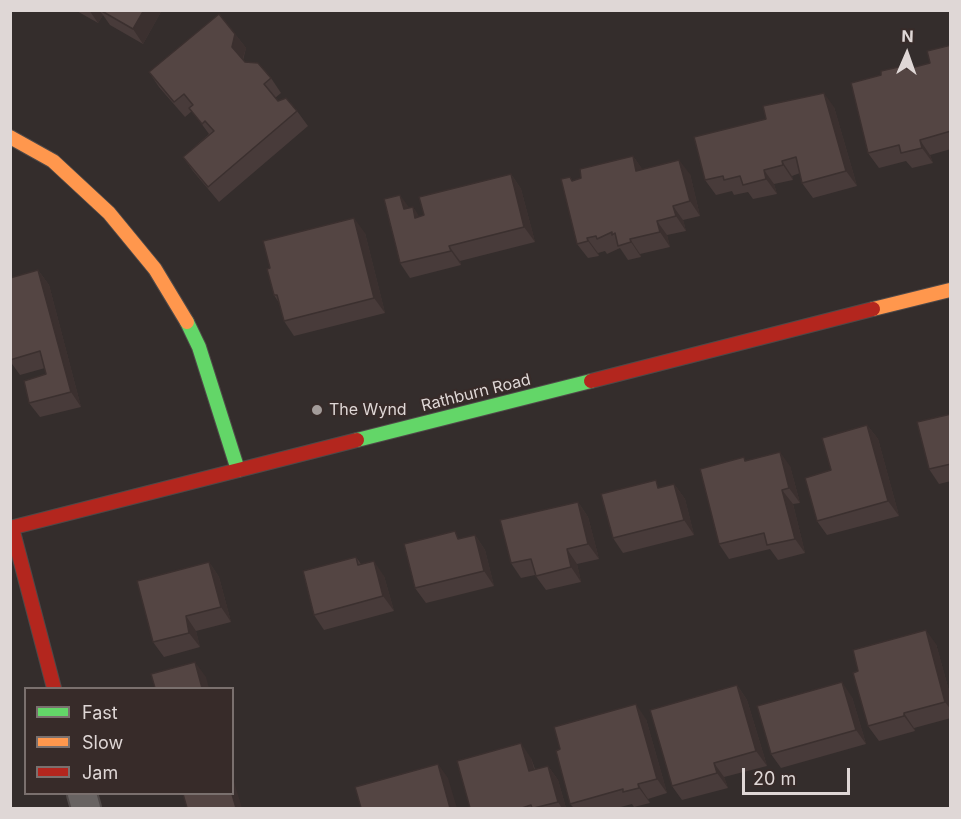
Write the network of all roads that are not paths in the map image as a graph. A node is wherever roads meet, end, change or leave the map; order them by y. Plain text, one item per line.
1 (10, 137) edge
2 (951, 290) edge
3 (238, 470) junction
4 (11, 528) edge
5 (54, 687) edge

1 - 3 street
2 - 3 street, Rathburn Road
3 - 4 street, Rathburn Road
4 - 5 street

